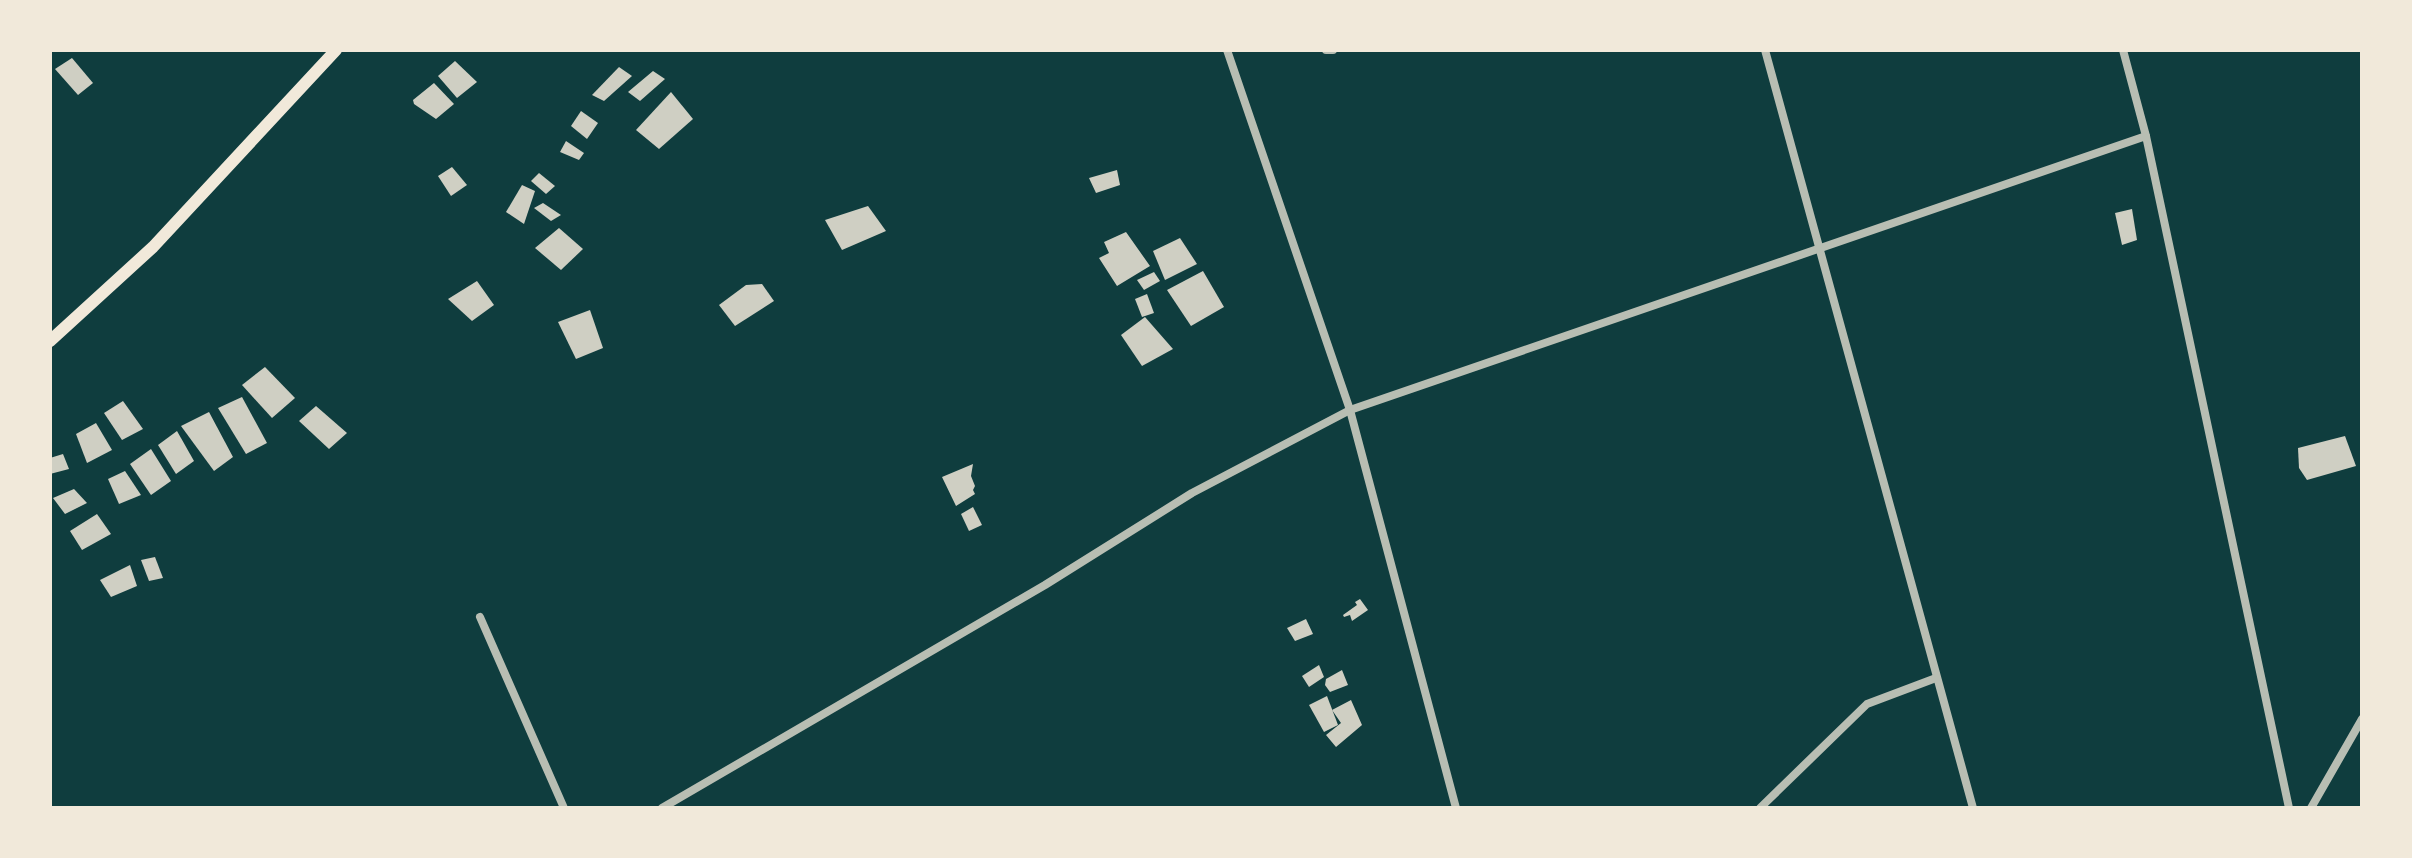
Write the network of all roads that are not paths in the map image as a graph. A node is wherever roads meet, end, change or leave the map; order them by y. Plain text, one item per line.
1 (336, 50) edge
2 (1227, 50) edge
3 (1326, 50) edge
4 (1333, 50) edge
5 (1765, 50) edge
6 (2123, 50) edge
7 (2146, 136) junction
8 (1820, 248) junction
9 (50, 341) edge
10 (1350, 410) junction
11 (480, 617) dead end
12 (1936, 678) junction
13 (2362, 719) edge
14 (564, 808) edge
15 (662, 808) edge
16 (1456, 808) edge
17 (1760, 808) edge
18 (1973, 808) edge
19 (2289, 808) edge
20 (2311, 808) edge

1 - 9 main road
2 - 10 street
3 - 4 street
5 - 8 street
6 - 7 street
7 - 8 street
7 - 19 street
8 - 10 street
8 - 12 street
10 - 15 street
10 - 16 street
11 - 14 street
12 - 17 street
12 - 18 street
13 - 20 street

